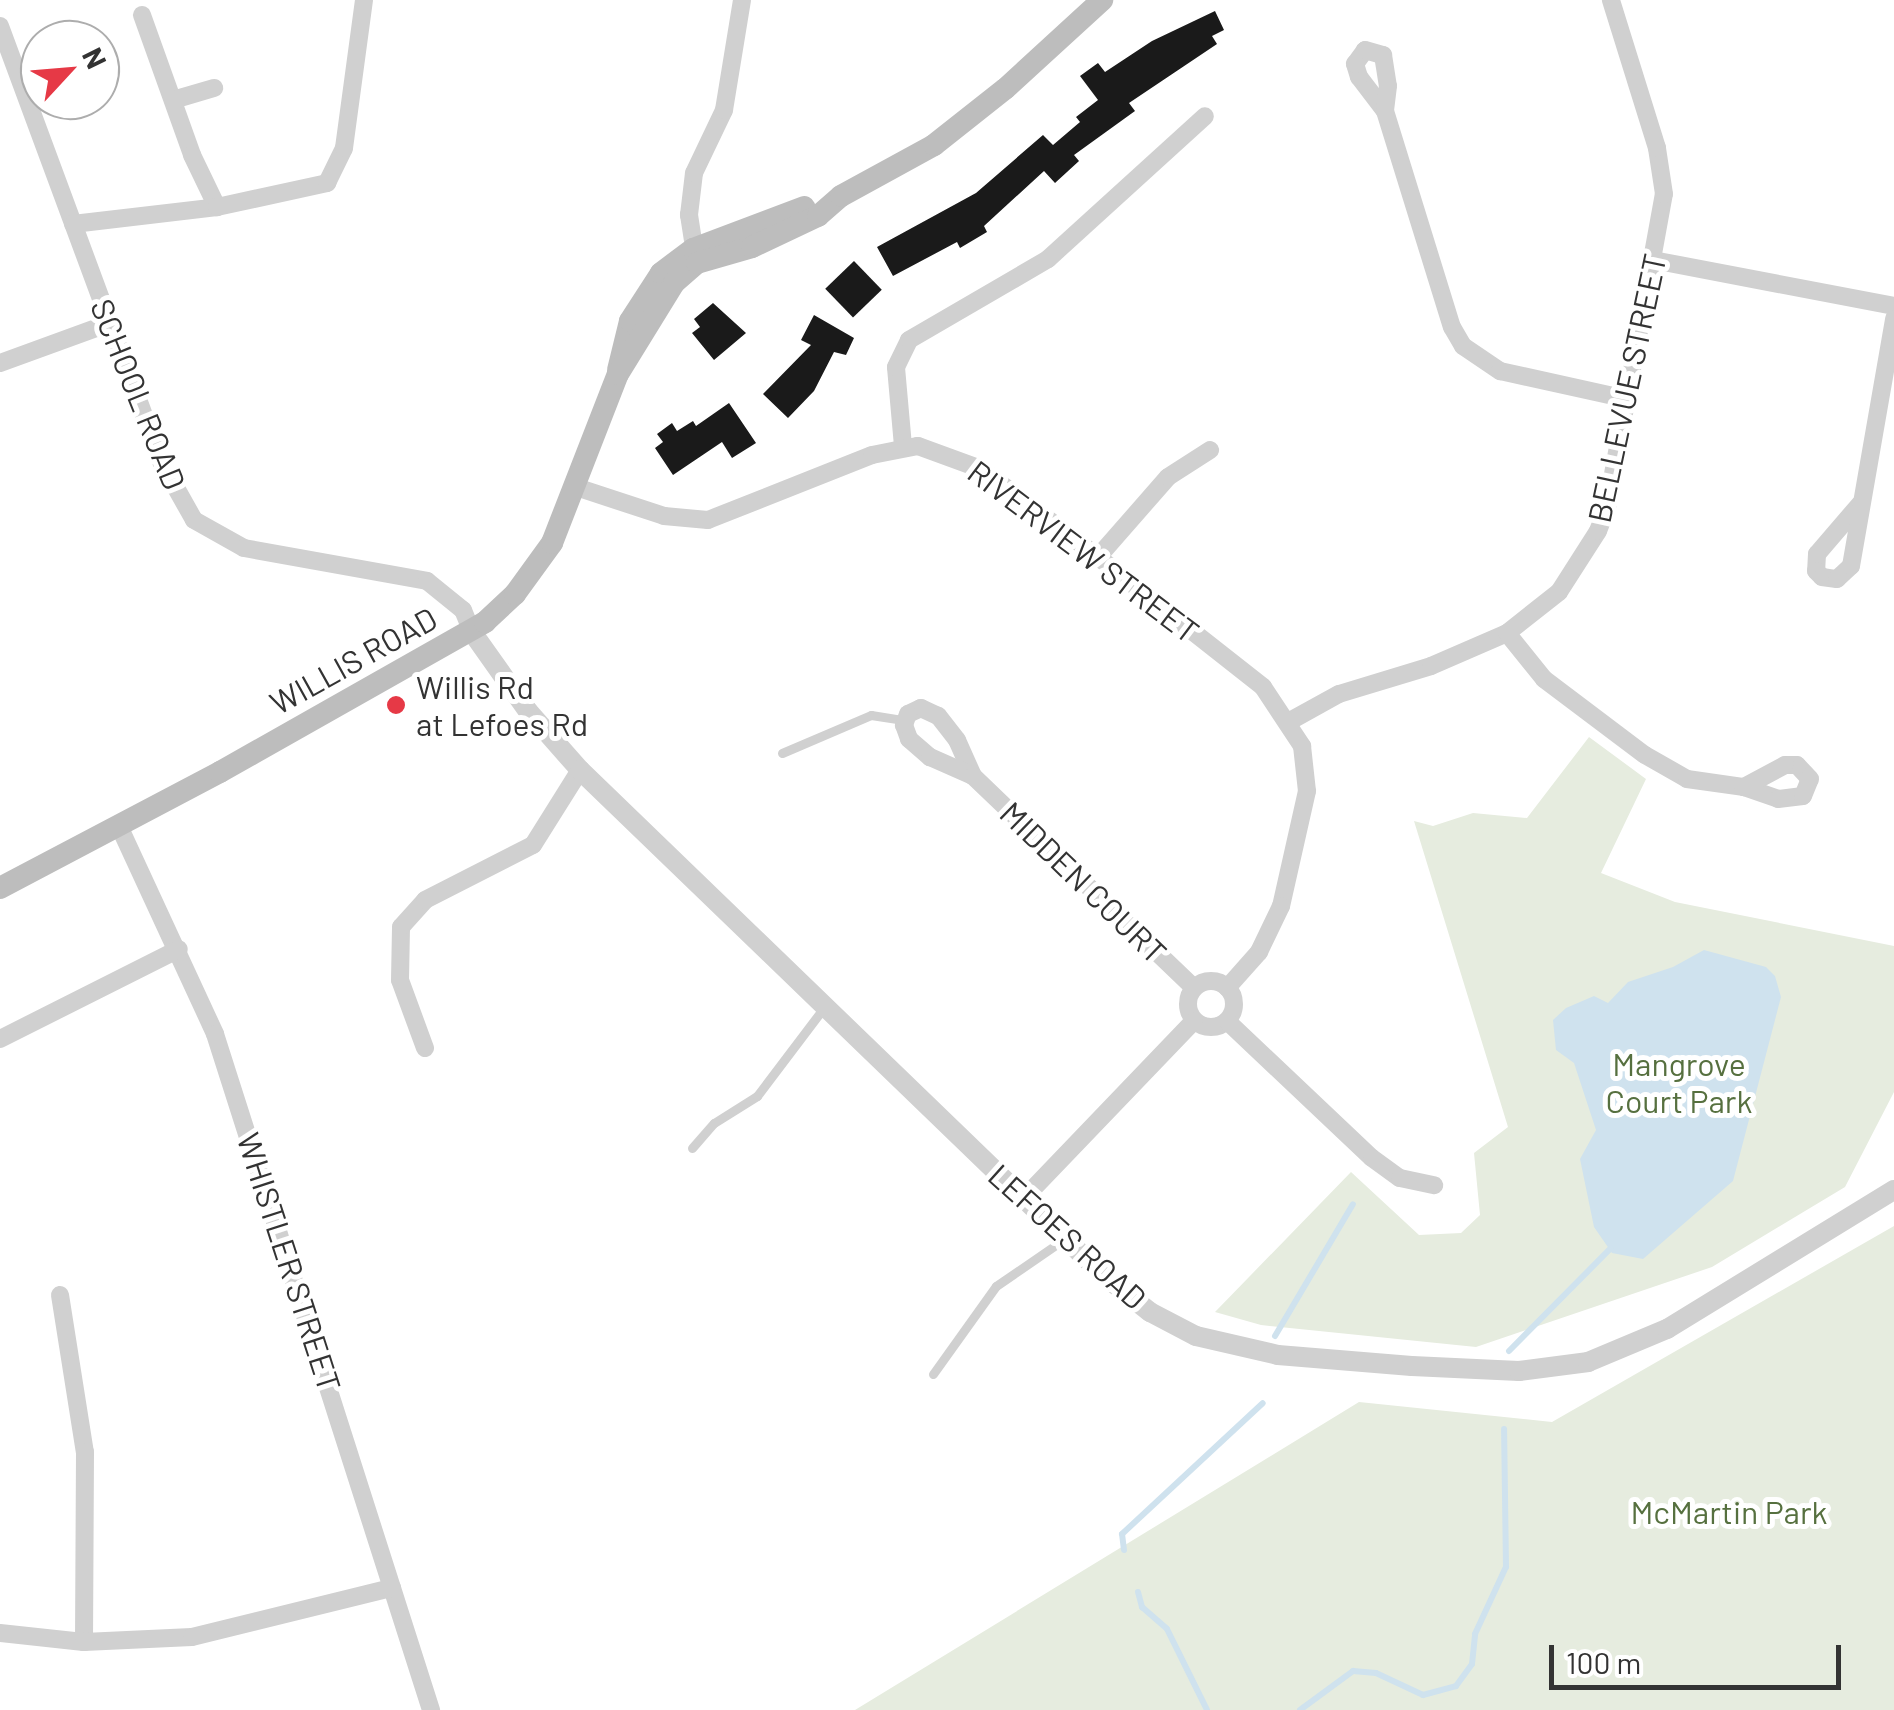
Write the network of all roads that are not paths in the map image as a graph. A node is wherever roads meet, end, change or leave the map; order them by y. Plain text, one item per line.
1 (364, 0) edge
2 (742, 0) edge
3 (1102, 0) edge
4 (1611, 0) edge
5 (142, 14) dead end
6 (0, 26) edge
7 (214, 88) dead end
8 (173, 100) junction
9 (1385, 111) dead end
10 (1205, 116) dead end
11 (217, 207) junction
12 (73, 224) junction
13 (695, 256) junction
14 (1654, 260) junction
15 (1894, 306) edge
16 (1894, 318) edge
17 (110, 323) junction
18 (0, 363) edge
19 (1627, 399) junction
20 (903, 446) junction
21 (1210, 450) dead end
22 (576, 486) junction
23 (1860, 504) dead end
24 (1098, 557) junction
25 (472, 632) junction
26 (1507, 633) junction
27 (904, 720) junction
28 (1290, 721) junction
29 (782, 753) dead end
30 (580, 770) junction
31 (973, 776) junction
32 (1744, 787) dead end
33 (119, 826) junction
34 (0, 888) edge
35 (179, 949) junction
36 (1194, 988) junction
37 (1227, 988) junction
38 (824, 1006) junction
39 (1194, 1021) junction
40 (1227, 1021) junction
41 (0, 1039) edge
42 (425, 1048) dead end
43 (692, 1148) dead end
44 (1434, 1185) dead end
45 (1894, 1190) edge
46 (1024, 1198) junction
47 (1066, 1239) junction
48 (60, 1295) dead end
49 (934, 1374) dead end
50 (392, 1588) junction
51 (0, 1632) edge
52 (84, 1642) junction
53 (432, 1710) edge

1 - 11 street
2 - 13 street
3 - 13 main road
4 - 14 street, BELLEVUE STREET
5 - 8 street
6 - 12 street, SCHOOL ROAD
7 - 8 street
8 - 11 street
9 - 19 street
10 - 20 street
11 - 12 street
12 - 17 street, SCHOOL ROAD
13 - 22 main road, WILLIS ROAD
14 - 15 street
14 - 19 street, BELLEVUE STREET
16 - 23 street
17 - 18 street
17 - 25 street, SCHOOL ROAD
19 - 26 street, BELLEVUE STREET
20 - 22 street
20 - 24 street, RIVERVIEW STREET
21 - 24 street
22 - 25 main road, WILLIS ROAD
24 - 28 street, RIVERVIEW STREET
25 - 30 street, LEFOES ROAD
25 - 33 main road, WILLIS ROAD
26 - 28 street, BELLEVUE STREET
26 - 32 street
27 - 29 lane, MIDDEN COURT
27 - 31 street, MIDDEN COURT
27 - 31 street, MIDDEN COURT
28 - 37 street, RIVERVIEW STREET
30 - 38 street, LEFOES ROAD
30 - 42 street
31 - 36 street, MIDDEN COURT
33 - 34 main road, WILLIS ROAD
33 - 35 street, WHISTLER STREET
35 - 41 street
35 - 50 street, WHISTLER STREET
36 - 37 street
36 - 39 street
37 - 40 street
38 - 43 lane
38 - 46 street, LEFOES ROAD
39 - 40 street
39 - 46 street
40 - 44 street
45 - 47 street, LEFOES ROAD
46 - 47 street, LEFOES ROAD
47 - 49 lane
48 - 52 street
50 - 52 street
50 - 53 street, WHISTLER STREET
51 - 52 street

